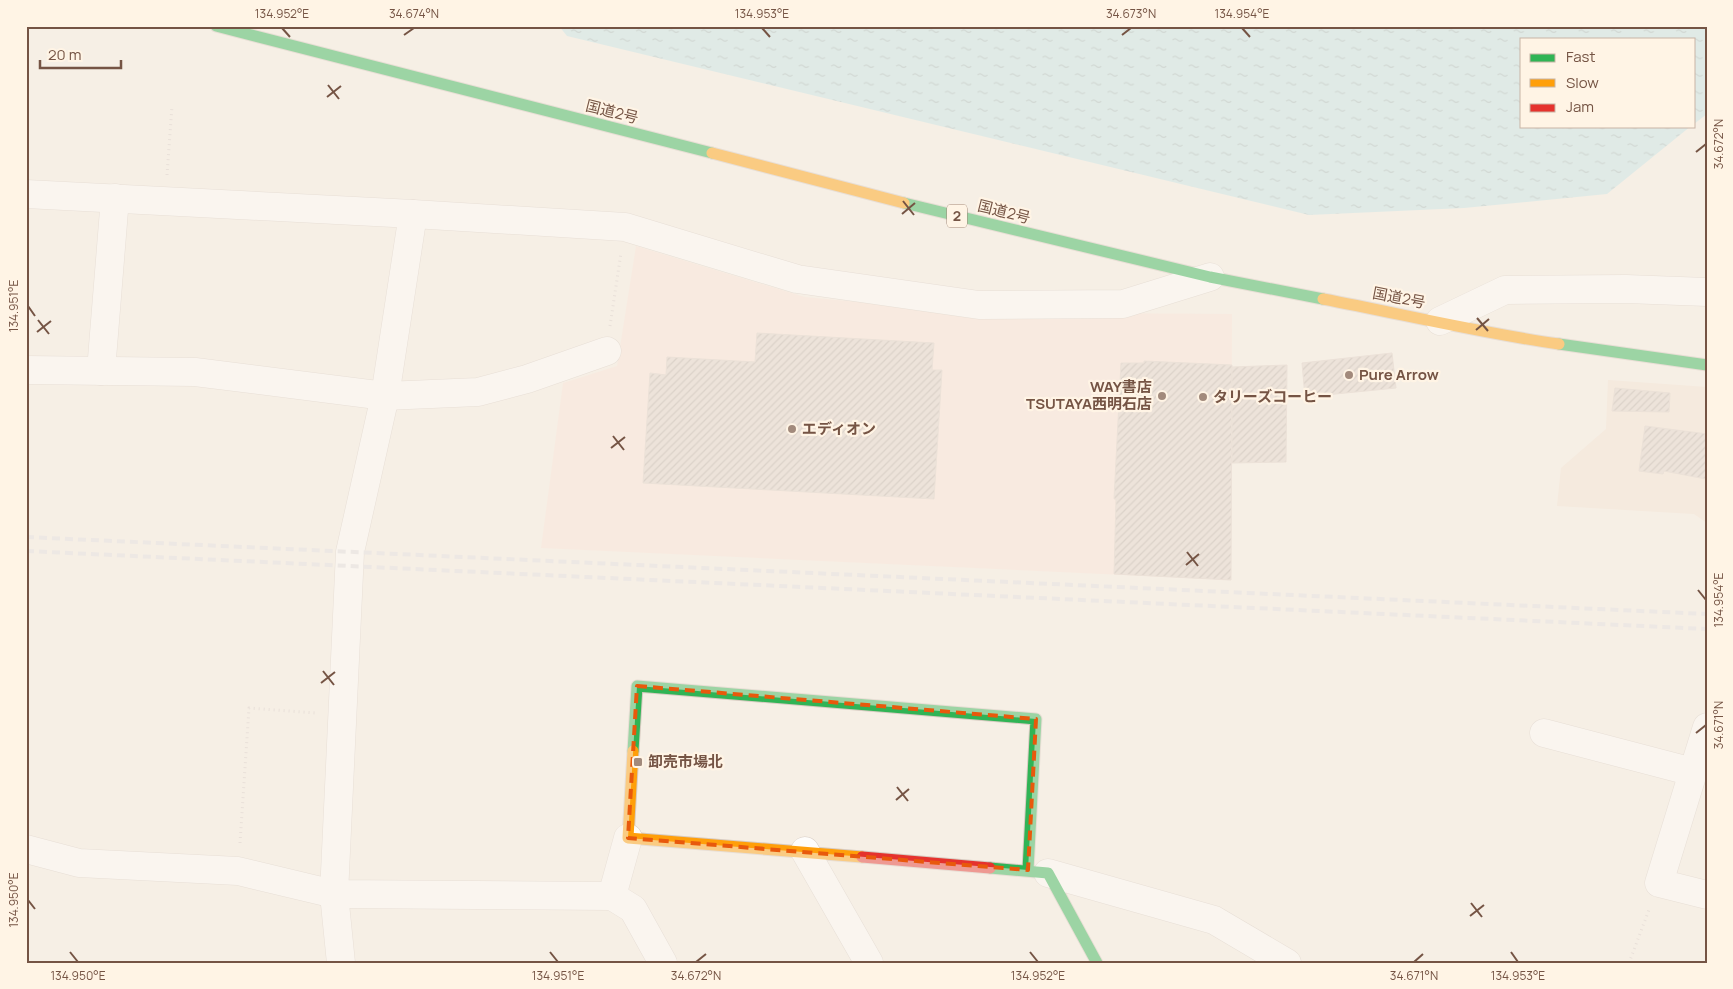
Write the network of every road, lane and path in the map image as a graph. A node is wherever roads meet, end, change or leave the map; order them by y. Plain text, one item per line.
1 (216, 26) edge
2 (172, 106) dead end
3 (26, 194) edge
4 (115, 198) junction
5 (166, 200) junction
6 (413, 214) junction
7 (625, 227) junction
8 (1210, 277) junction
9 (1707, 292) edge
10 (1440, 321) junction
11 (607, 350) joint
12 (1707, 365) edge
13 (26, 370) edge
14 (101, 371) junction
15 (385, 396) junction
16 (342, 714) junction
17 (1707, 728) edge
18 (1544, 733) dead end
19 (1693, 772) junction
20 (628, 838) junction
21 (26, 849) edge
22 (805, 851) junction
23 (238, 872) junction
24 (1038, 872) junction
25 (1659, 882) junction
26 (334, 894) junction
27 (1707, 895) edge
28 (612, 896) junction
29 (341, 963) edge
30 (663, 963) edge
31 (869, 963) edge
32 (1097, 963) edge
33 (1287, 963) edge
34 (1629, 963) edge

1 - 8 main road, 国道2号 / 2
2 - 5 path
3 - 4 street
4 - 5 street
4 - 14 street
5 - 6 street
6 - 7 street
6 - 15 street
7 - 8 street
7 - 11 path
8 - 10 main road, 国道2号 / 2
9 - 10 street
10 - 12 main road, 国道2号 / 2
11 - 15 street
13 - 14 street
14 - 15 street
15 - 16 street
16 - 23 path
16 - 26 street
17 - 19 street
18 - 19 street
19 - 25 street
20 - 22 main road
20 - 24 main road
20 - 28 street
21 - 23 street
22 - 24 main road
22 - 31 street
23 - 26 street
24 - 32 main road
24 - 33 street
25 - 27 street
25 - 34 path
26 - 28 street
26 - 29 street
28 - 30 street

